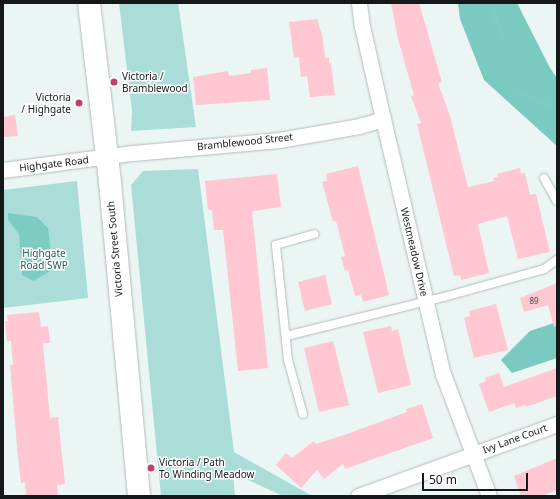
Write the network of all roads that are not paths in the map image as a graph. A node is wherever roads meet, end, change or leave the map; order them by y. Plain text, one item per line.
1 (89, 3) edge
2 (359, 3) edge
3 (382, 119) junction
4 (106, 157) junction
5 (3, 170) edge
6 (544, 178) dead end
7 (557, 201) edge
8 (314, 234) dead end
9 (557, 260) edge
10 (426, 302) junction
11 (286, 336) junction
12 (303, 414) dead end
13 (557, 424) edge
14 (473, 454) junction
15 (139, 496) edge
16 (358, 496) edge
17 (489, 496) edge

1 - 4 main road, Victoria Street South
2 - 3 street, Westmeadow Drive
3 - 4 street, Bramblewood Street
3 - 10 street, Westmeadow Drive
4 - 5 street, Highgate Road
4 - 15 main road, Victoria Street South
6 - 7 lane
8 - 11 lane
9 - 10 lane
10 - 11 lane
10 - 14 street, Westmeadow Drive
11 - 12 lane
13 - 14 street, Ivy Lane Court
14 - 16 street, Ivy Lane Court
14 - 17 street, Westmeadow Drive

